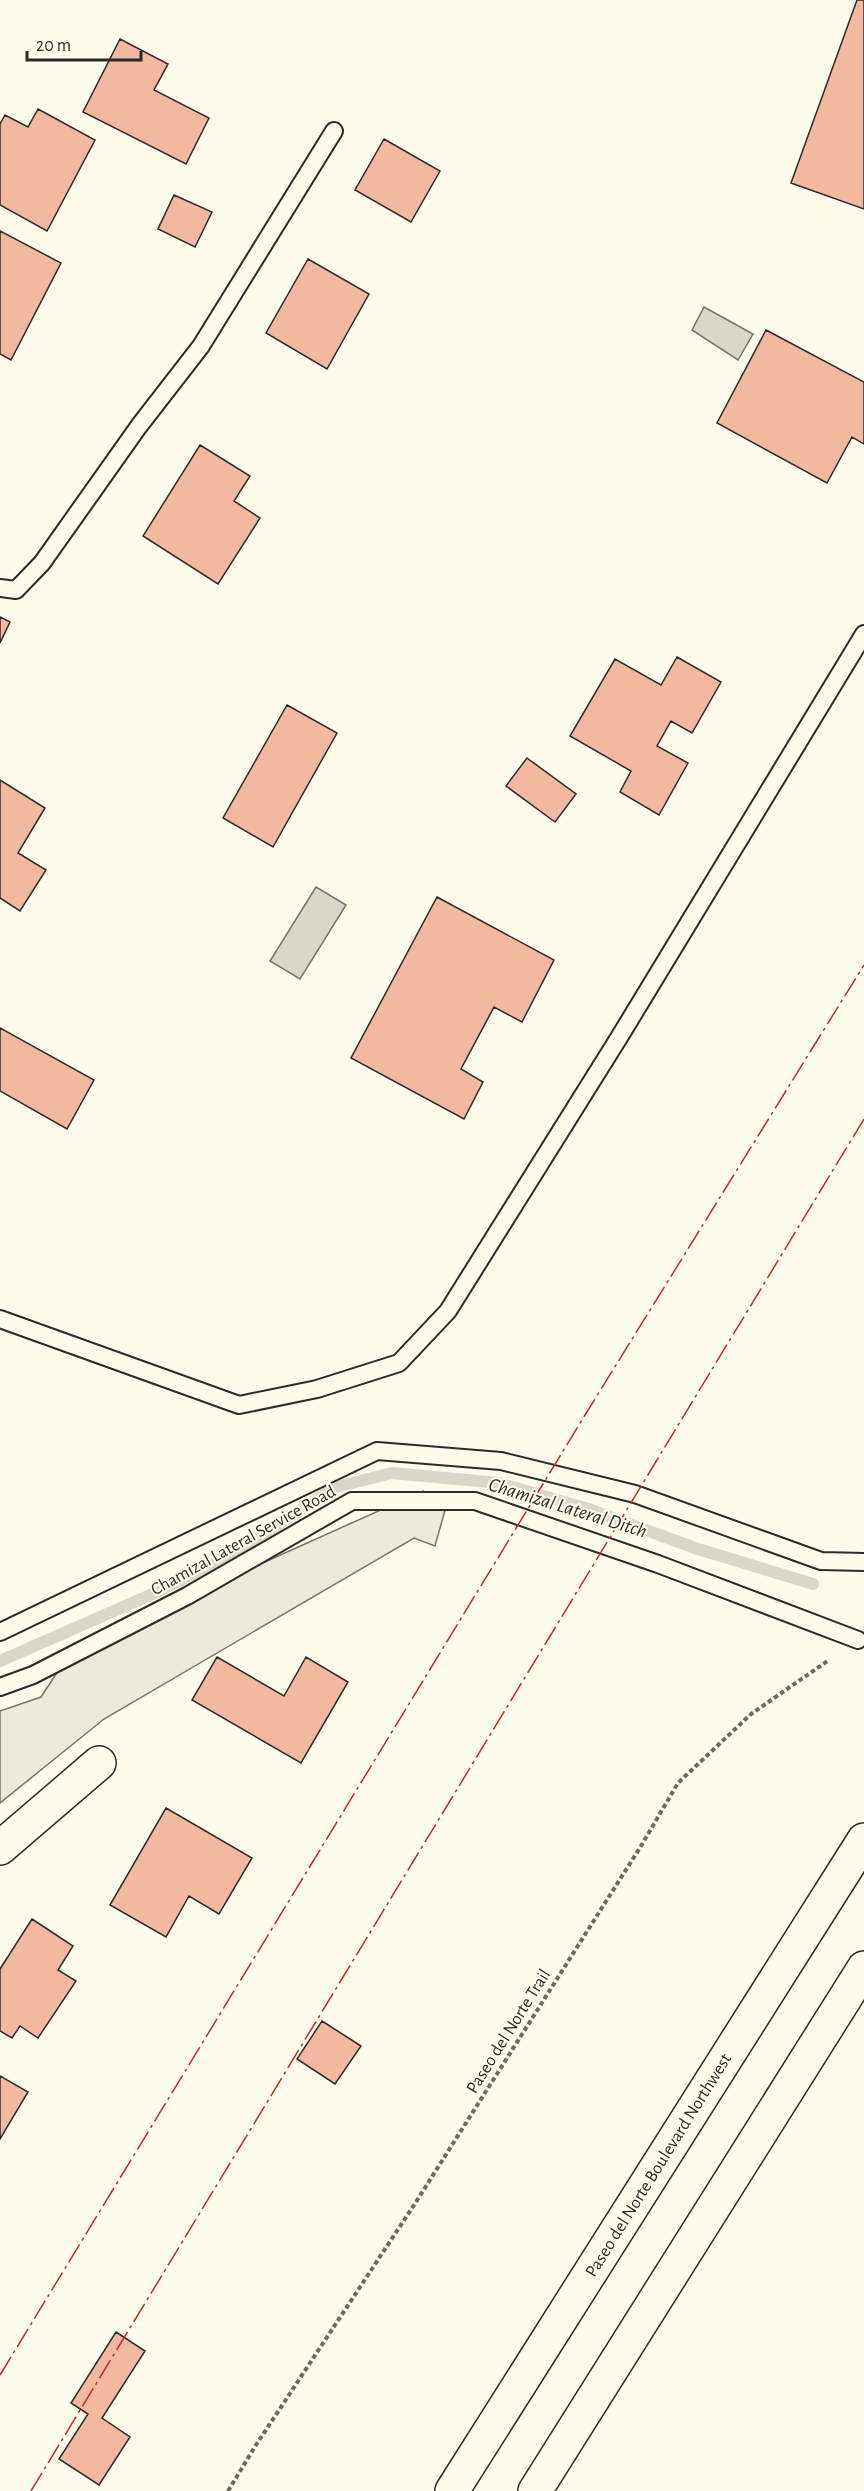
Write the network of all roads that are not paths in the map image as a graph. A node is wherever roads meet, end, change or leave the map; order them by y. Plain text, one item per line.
1 (334, 131) dead end
2 (0, 588) edge
3 (864, 634) edge
4 (0, 1319) edge
5 (864, 1562) edge
6 (0, 1632) edge
7 (858, 1640) road end
8 (0, 1687) edge
9 (99, 1763) dead end
10 (864, 1840) edge
11 (0, 1848) edge
12 (864, 1968) edge
13 (452, 2491) edge
14 (535, 2491) edge

1 - 2 lane
3 - 4 lane
5 - 6 lane, Chamizal Lateral Service Road
7 - 8 lane, Chamizal Lateral Service Road
9 - 11 main road
10 - 13 main road, Paseo del Norte Boulevard Northwest
12 - 14 main road

